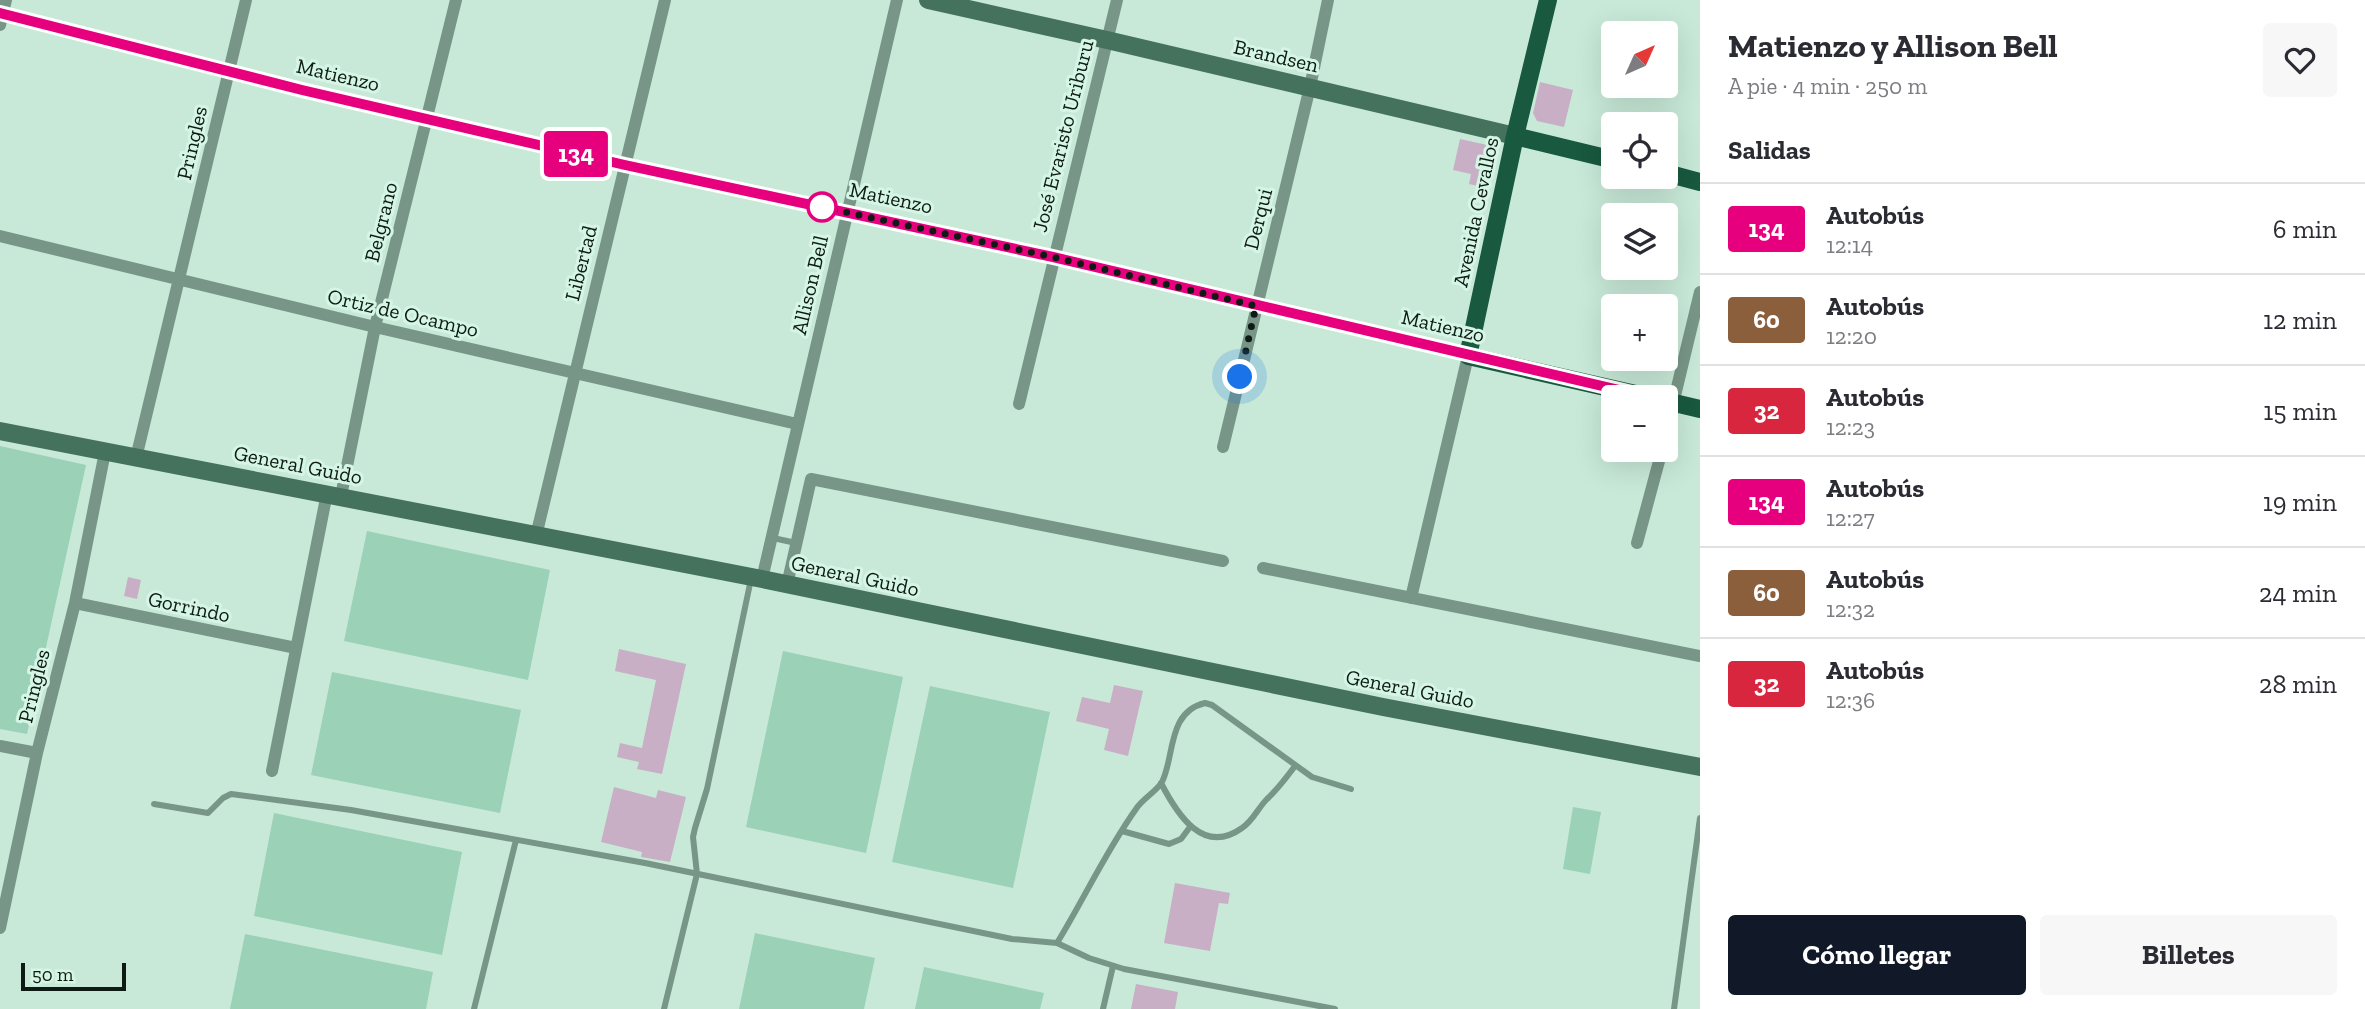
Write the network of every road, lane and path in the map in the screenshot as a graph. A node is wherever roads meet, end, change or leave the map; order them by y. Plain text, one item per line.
1 (6, 0) edge
2 (246, 0) edge
3 (456, 0) edge
4 (665, 0) edge
5 (897, 0) edge
6 (928, 0) edge
7 (1117, 0) edge
8 (1328, 0) edge
9 (1548, 0) edge
10 (1, 17) edge
11 (1107, 40) junction
12 (228, 73) junction
13 (1310, 87) junction
14 (426, 119) junction
15 (1515, 136) junction
16 (1601, 157) edge
17 (625, 165) junction
18 (1678, 176) edge
19 (1700, 182) edge
20 (847, 212) junction
21 (0, 236) edge
22 (1053, 257) junction
23 (179, 279) junction
24 (1700, 292) edge
25 (1256, 306) junction
26 (375, 327) junction
27 (1468, 356) junction
28 (573, 373) junction
29 (1675, 385) edge
30 (1601, 386) edge
31 (1019, 404) dead end
32 (1678, 404) edge
33 (1700, 409) edge
34 (797, 424) junction
35 (0, 431) edge
36 (1223, 447) dead end
37 (105, 452) junction
38 (136, 458) junction
39 (1659, 462) edge
40 (334, 494) junction
41 (536, 536) junction
42 (773, 538) junction
43 (796, 543) junction
44 (1637, 543) dead end
45 (1223, 561) dead end
46 (1263, 568) dead end
47 (757, 578) junction
48 (787, 585) junction
49 (1411, 598) junction
50 (75, 603) junction
51 (296, 648) junction
52 (1700, 656) edge
53 (0, 746) edge
54 (37, 753) junction
55 (1295, 766) junction
56 (1700, 767) edge
57 (272, 771) dead end
58 (1161, 783) junction
59 (1351, 789) dead end
60 (154, 804) dead end
61 (1700, 818) edge
62 (1190, 827) junction
63 (1122, 831) junction
64 (516, 840) junction
65 (697, 874) junction
66 (0, 928) edge
67 (1057, 943) junction
68 (1113, 966) junction
69 (474, 1009) edge
70 (664, 1009) edge
71 (1103, 1009) edge
72 (1335, 1009) edge
73 (1674, 1009) edge

1 - 10 street
2 - 12 street, Pringles
3 - 14 street, Belgrano
4 - 17 street, Libertad
5 - 20 street, Allison Bell
6 - 11 main road, Brandsen
7 - 11 street, José Evaristo Uriburu
8 - 13 street, Derqui
9 - 15 main road, Avenida Cevallos
10 - 12 street, Matienzo
11 - 13 main road, Brandsen
11 - 22 street, José Evaristo Uriburu
12 - 14 street, Matienzo
12 - 23 street, Pringles
13 - 15 main road, Brandsen
13 - 25 street, Derqui
14 - 17 street, Matienzo
14 - 26 street, Belgrano
15 - 16 main road, Brandsen
15 - 27 main road, Avenida Cevallos
17 - 20 street, Matienzo
17 - 28 street, Libertad
18 - 19 main road
20 - 22 street, Matienzo
20 - 34 street, Allison Bell
21 - 23 street, Ortiz de Ocampo
22 - 25 street, Matienzo
22 - 31 street, José Evaristo Uriburu
23 - 26 street, Ortiz de Ocampo
23 - 38 street, Pringles
24 - 29 street
25 - 27 street, Matienzo
25 - 36 street, Derqui
26 - 28 street, Ortiz de Ocampo
26 - 40 street, Belgrano
27 - 30 main road, Matienzo
27 - 49 street, Avenida Cevallos
28 - 34 street, Ortiz de Ocampo
28 - 41 street, Libertad
32 - 33 main road
34 - 42 street, Allison Bell
35 - 37 main road, General Guido
37 - 38 main road, General Guido
37 - 50 street, Pringles
38 - 40 main road, General Guido
39 - 44 street
40 - 41 main road, General Guido
40 - 51 street, Belgrano
41 - 47 main road, General Guido
42 - 43 lane
42 - 47 street, Allison Bell
43 - 45 street
43 - 48 street
46 - 49 street
47 - 48 main road, General Guido
47 - 65 lane
48 - 56 main road, General Guido
49 - 52 street
50 - 51 street, Gorrindo
50 - 54 street, Pringles
51 - 57 street, Belgrano
53 - 54 street
54 - 66 street, Pringles
55 - 58 lane
55 - 59 lane
55 - 62 lane
58 - 62 lane
58 - 63 lane
60 - 64 lane
61 - 73 lane
62 - 63 lane
63 - 67 lane
64 - 65 lane
64 - 69 lane
65 - 67 lane
65 - 70 lane
67 - 68 lane
68 - 71 lane
68 - 72 lane

